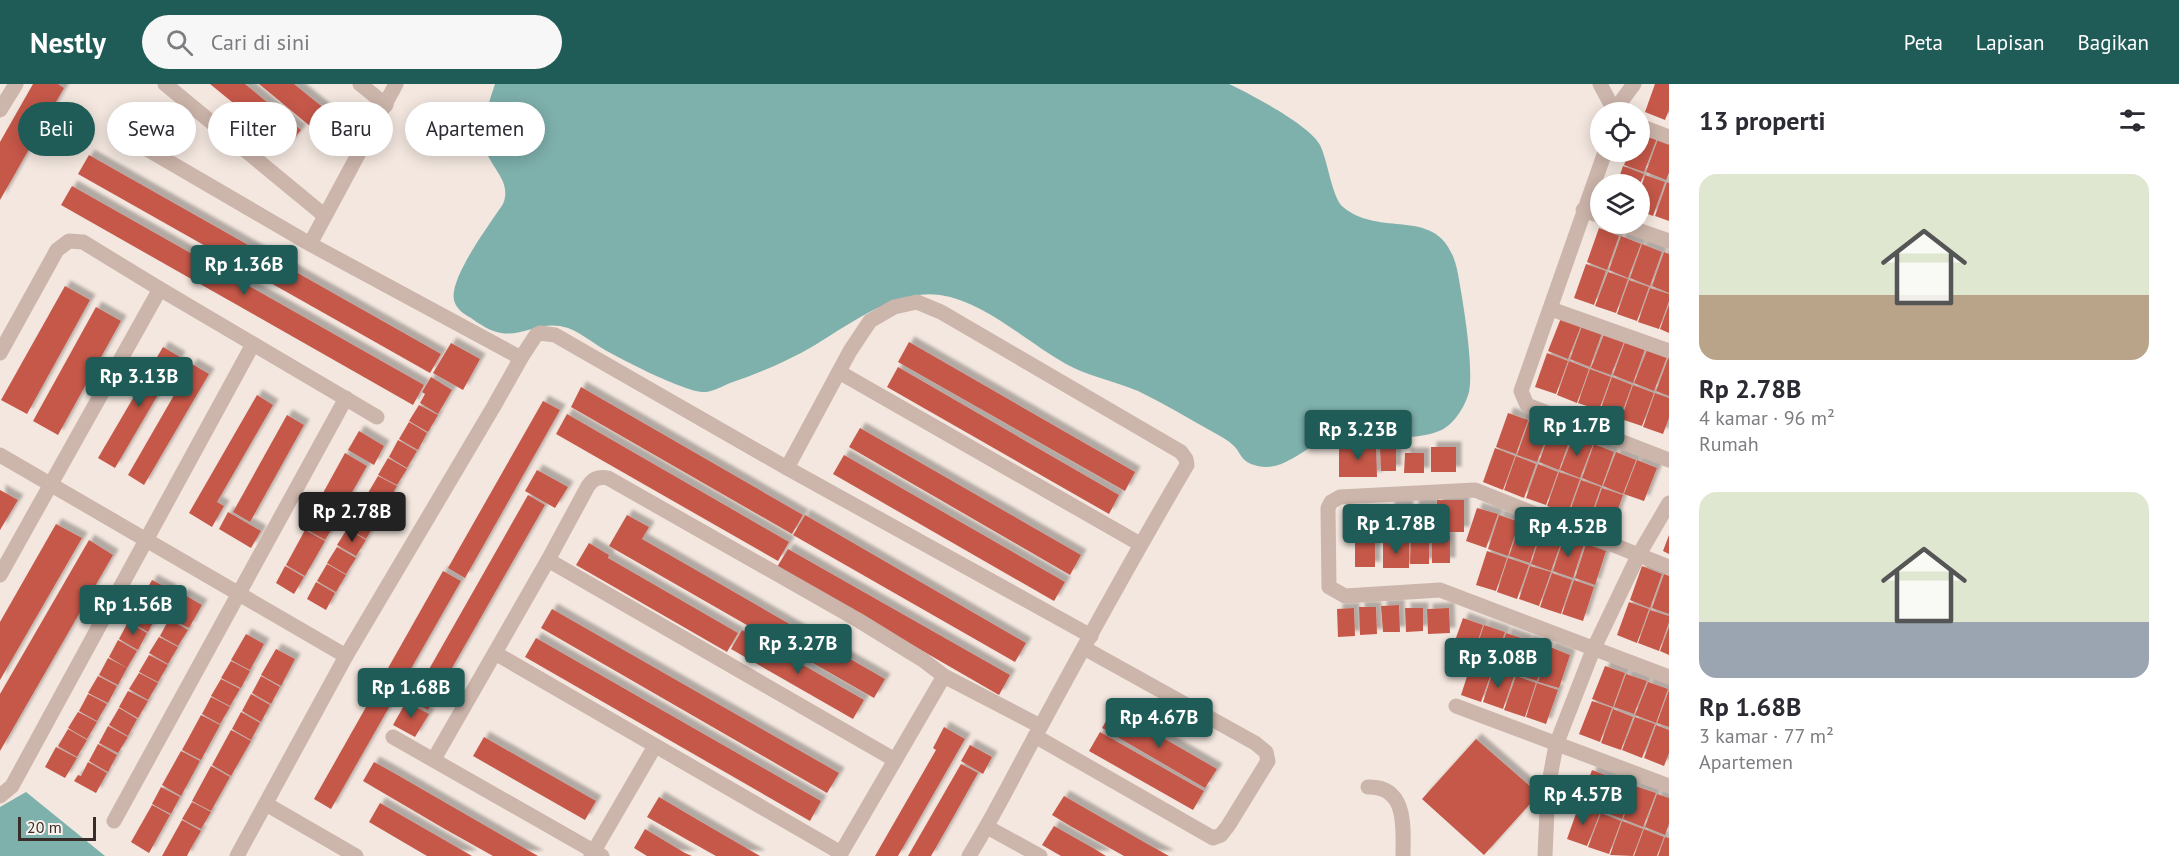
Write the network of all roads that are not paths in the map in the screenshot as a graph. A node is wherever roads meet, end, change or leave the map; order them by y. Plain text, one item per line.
1 (16, 84) edge
2 (165, 84) edge
3 (360, 84) edge
4 (396, 84) edge
5 (1600, 84) edge
6 (1634, 84) edge
7 (382, 102) edge
8 (387, 102) edge
9 (1610, 102) edge
10 (1622, 102) edge
11 (0, 110) edge
12 (1650, 130) edge
13 (1669, 137) edge
14 (159, 156) edge
15 (358, 156) edge
16 (1601, 162) edge
17 (1583, 210) junction
18 (1590, 212) edge
19 (325, 216) junction
20 (1649, 234) edge
21 (1669, 241) edge
22 (310, 244) junction
23 (160, 289) junction
24 (1551, 309) junction
25 (5, 333) edge
26 (253, 344) junction
27 (1669, 351) edge
28 (0, 353) edge
29 (521, 358) junction
30 (839, 372) junction
31 (346, 398) junction
32 (377, 417) dead end
33 (0, 455) edge
34 (1669, 460) edge
35 (787, 468) junction
36 (51, 484) junction
37 (1669, 503) edge
38 (146, 539) junction
39 (1140, 544) junction
40 (1638, 556) junction
41 (548, 560) junction
42 (1669, 567) edge
43 (0, 575) edge
44 (239, 593) junction
45 (1088, 642) junction
46 (1593, 650) junction
47 (495, 653) junction
48 (346, 656) junction
49 (944, 676) junction
50 (1669, 677) edge
51 (1456, 706) dead end
52 (1038, 731) junction
53 (393, 736) dead end
54 (1556, 745) junction
55 (655, 746) junction
56 (434, 759) junction
57 (896, 760) junction
58 (1669, 786) edge
59 (1368, 787) dead end
60 (0, 796) edge
61 (266, 804) junction
62 (114, 821) dead end
63 (987, 827) junction
64 (1550, 854) edge
65 (596, 855) edge
66 (841, 855) edge
67 (237, 856) edge
68 (356, 856) edge
69 (969, 856) edge
70 (1040, 856) edge
71 (1403, 856) edge

1 - 11 street
2 - 19 street
3 - 7 street
4 - 8 street
5 - 9 street
6 - 10 street
12 - 13 street
14 - 22 street
15 - 19 street
16 - 17 street
17 - 18 street
17 - 24 street
19 - 22 street
20 - 21 street
22 - 29 street
23 - 25 street
23 - 26 street
23 - 36 street
24 - 27 street
24 - 34 street
25 - 28 street
26 - 31 street
26 - 38 street
29 - 35 street
29 - 48 street
30 - 35 street
30 - 39 street
30 - 39 street
31 - 32 street
31 - 44 street
33 - 36 street
35 - 45 street
36 - 38 street
36 - 43 street
37 - 40 street
38 - 44 street
38 - 60 street
39 - 45 street
40 - 42 street
40 - 46 street
40 - 46 street
41 - 47 street
41 - 49 street
41 - 57 street
44 - 48 street
44 - 62 street
45 - 52 street
45 - 52 street
46 - 50 street
46 - 54 street
47 - 55 street
47 - 56 street
48 - 61 street
49 - 52 street
49 - 57 street
51 - 54 street
52 - 63 street
53 - 56 street
54 - 58 street
54 - 64 street
55 - 65 street
55 - 66 street
56 - 65 street
57 - 66 street
59 - 71 street
61 - 67 street
61 - 68 street
63 - 69 street
63 - 70 street

